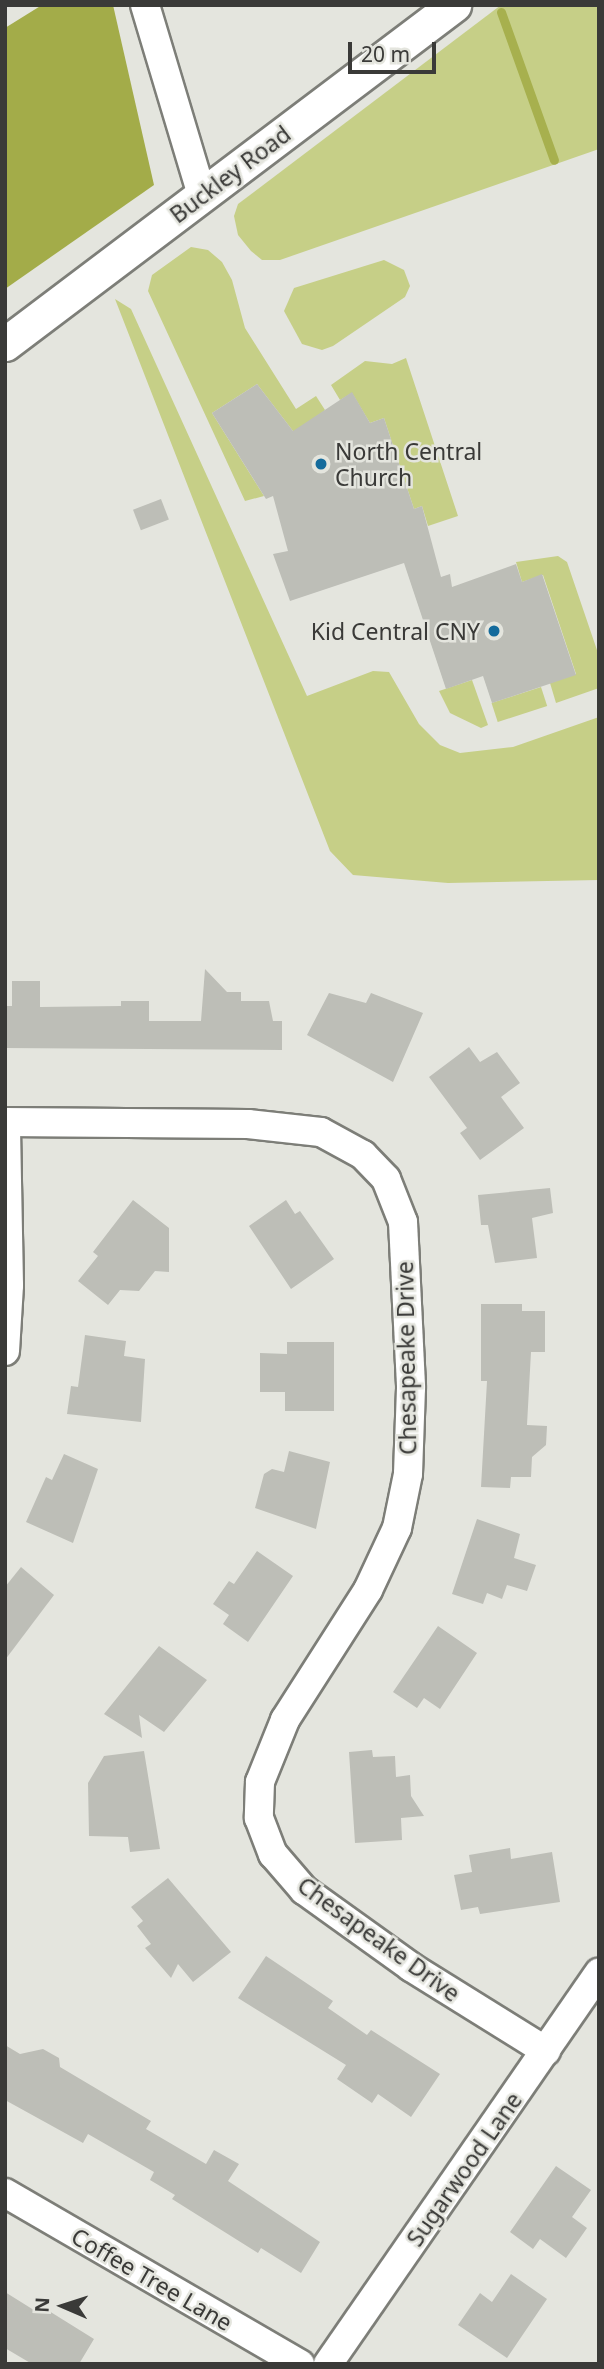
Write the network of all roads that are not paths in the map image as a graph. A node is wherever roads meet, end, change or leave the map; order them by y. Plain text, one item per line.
1 (145, 5) edge
2 (454, 5) edge
3 (202, 195) junction
4 (5, 344) edge
5 (5, 1122) edge
6 (5, 1351) edge
7 (599, 1973) edge
8 (546, 2051) junction
9 (5, 2193) edge
10 (300, 2364) edge
11 (328, 2364) edge

1 - 3 street
2 - 3 street, Buckley Road
3 - 4 street, Buckley Road
5 - 6 street
5 - 8 street, Chesapeake Drive
7 - 8 street, Sugarwood Lane
8 - 11 street, Sugarwood Lane
9 - 10 street, Coffee Tree Lane

